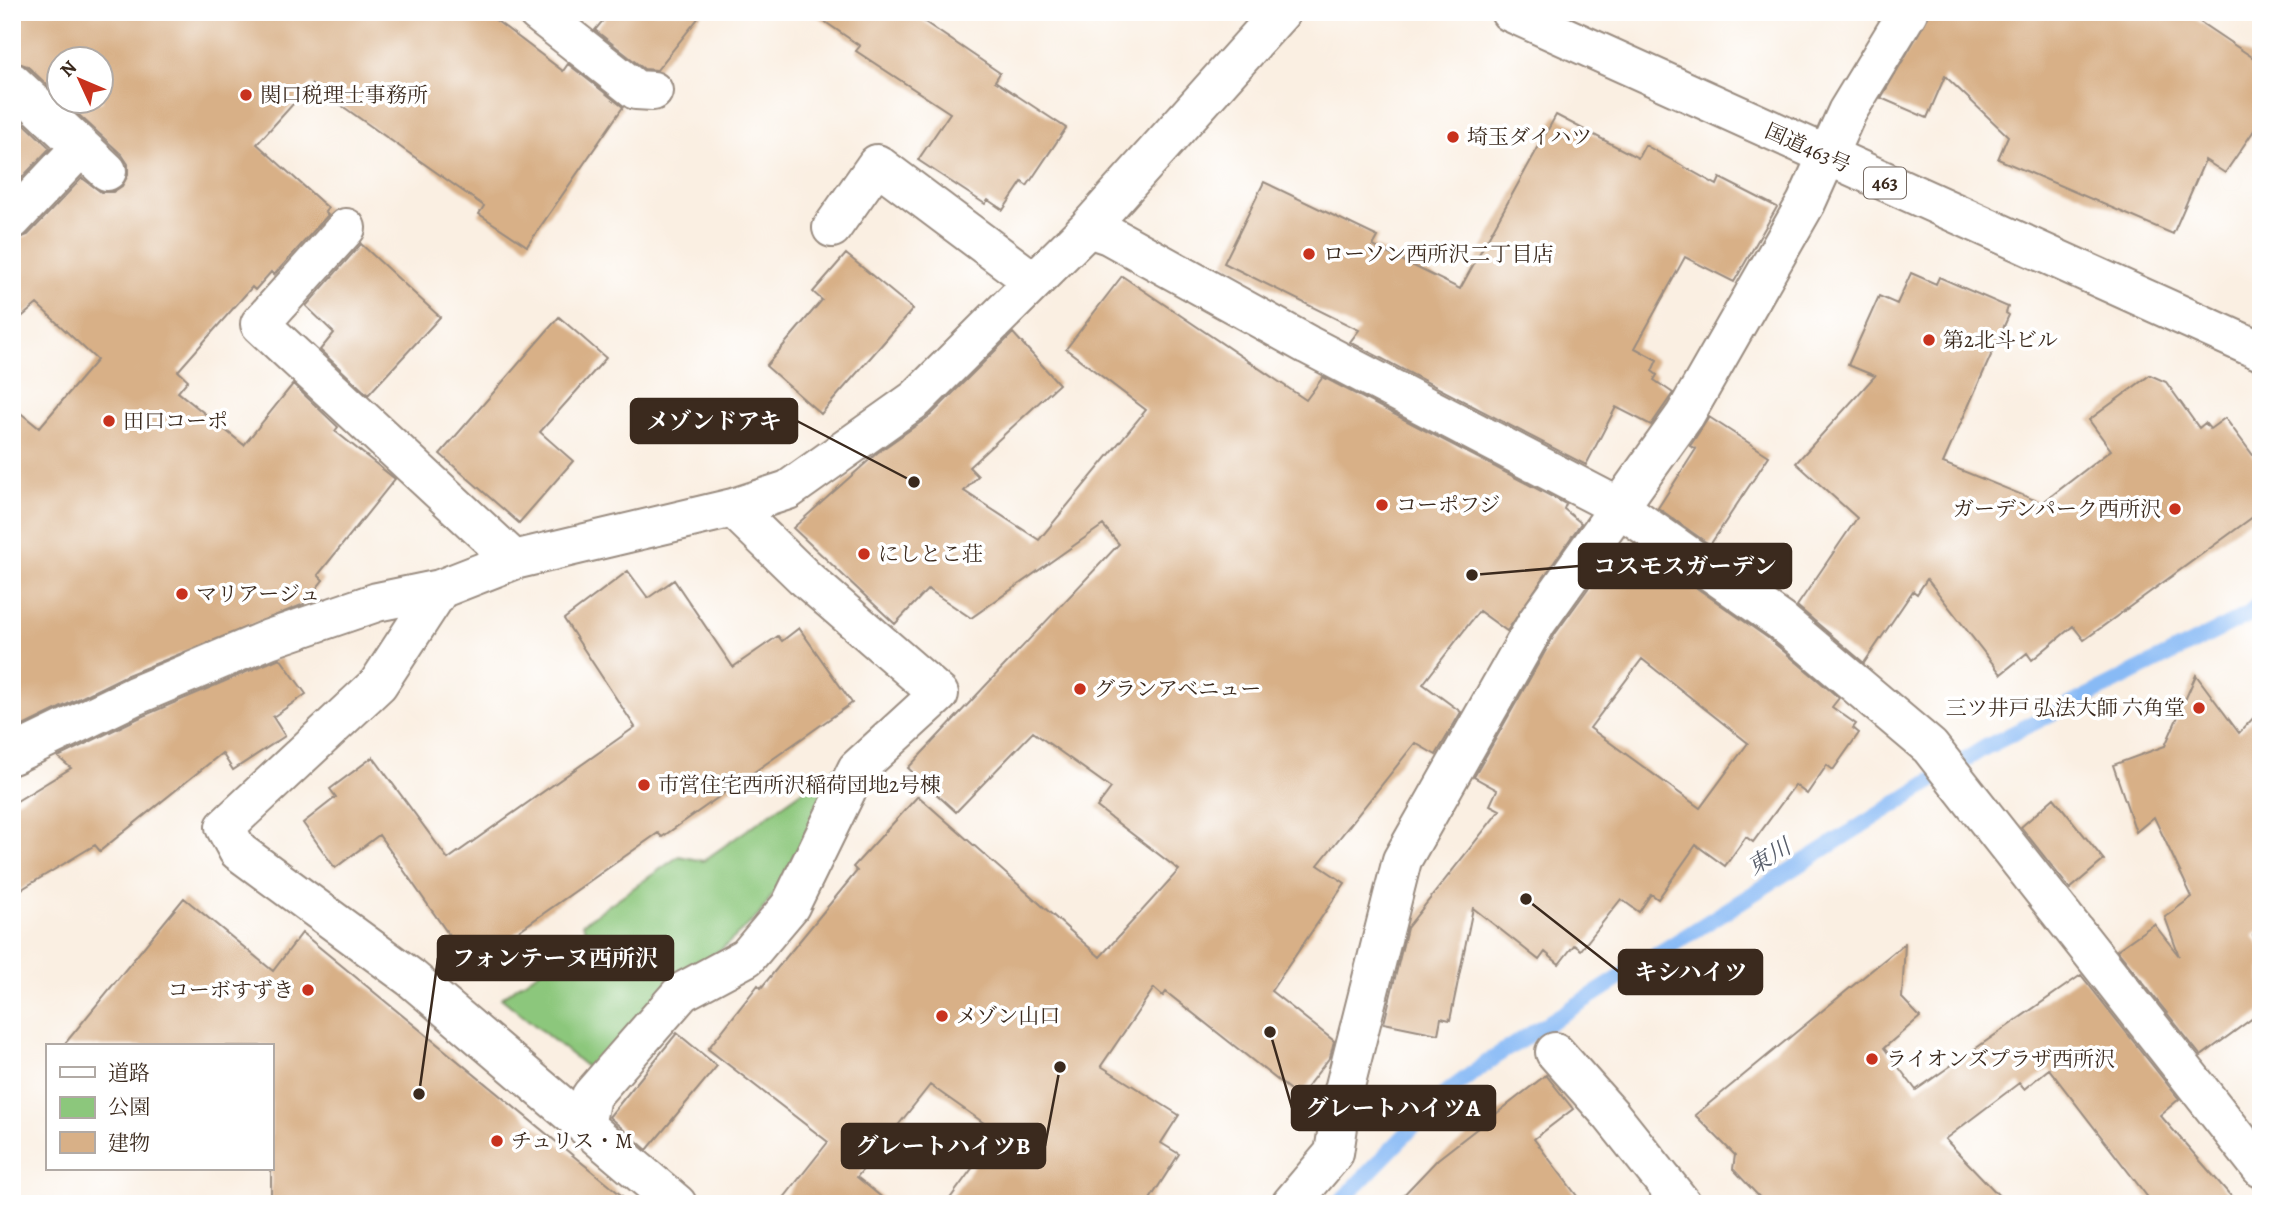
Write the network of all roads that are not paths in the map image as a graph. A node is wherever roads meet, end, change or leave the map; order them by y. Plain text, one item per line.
1 (537, 12) edge
2 (1281, 12) edge
3 (1510, 12) edge
4 (1908, 12) edge
5 (12, 82) edge
6 (653, 91) dead end
7 (1828, 157) junction
8 (12, 220) edge
9 (832, 228) dead end
10 (1088, 228) junction
11 (346, 229) dead end
12 (1033, 281) junction
13 (2261, 351) edge
14 (1619, 507) junction
15 (733, 508) junction
16 (514, 560) junction
17 (440, 589) junction
18 (12, 755) edge
19 (1555, 1052) dead end
20 (585, 1126) junction
21 (2261, 1168) edge
22 (677, 1204) edge
23 (1291, 1204) edge
24 (1682, 1204) edge

1 - 6 main road
2 - 10 main road
3 - 7 main road, 国道463号 / 463
4 - 7 main road
5 - 8 main road
7 - 13 main road, 国道463号 / 463
7 - 14 main road
9 - 12 main road
10 - 12 main road
10 - 14 main road
11 - 16 main road
12 - 15 main road
14 - 21 main road
14 - 23 main road
15 - 16 main road
15 - 20 main road
16 - 17 main road
17 - 18 main road
17 - 20 main road
19 - 24 main road
20 - 22 main road

